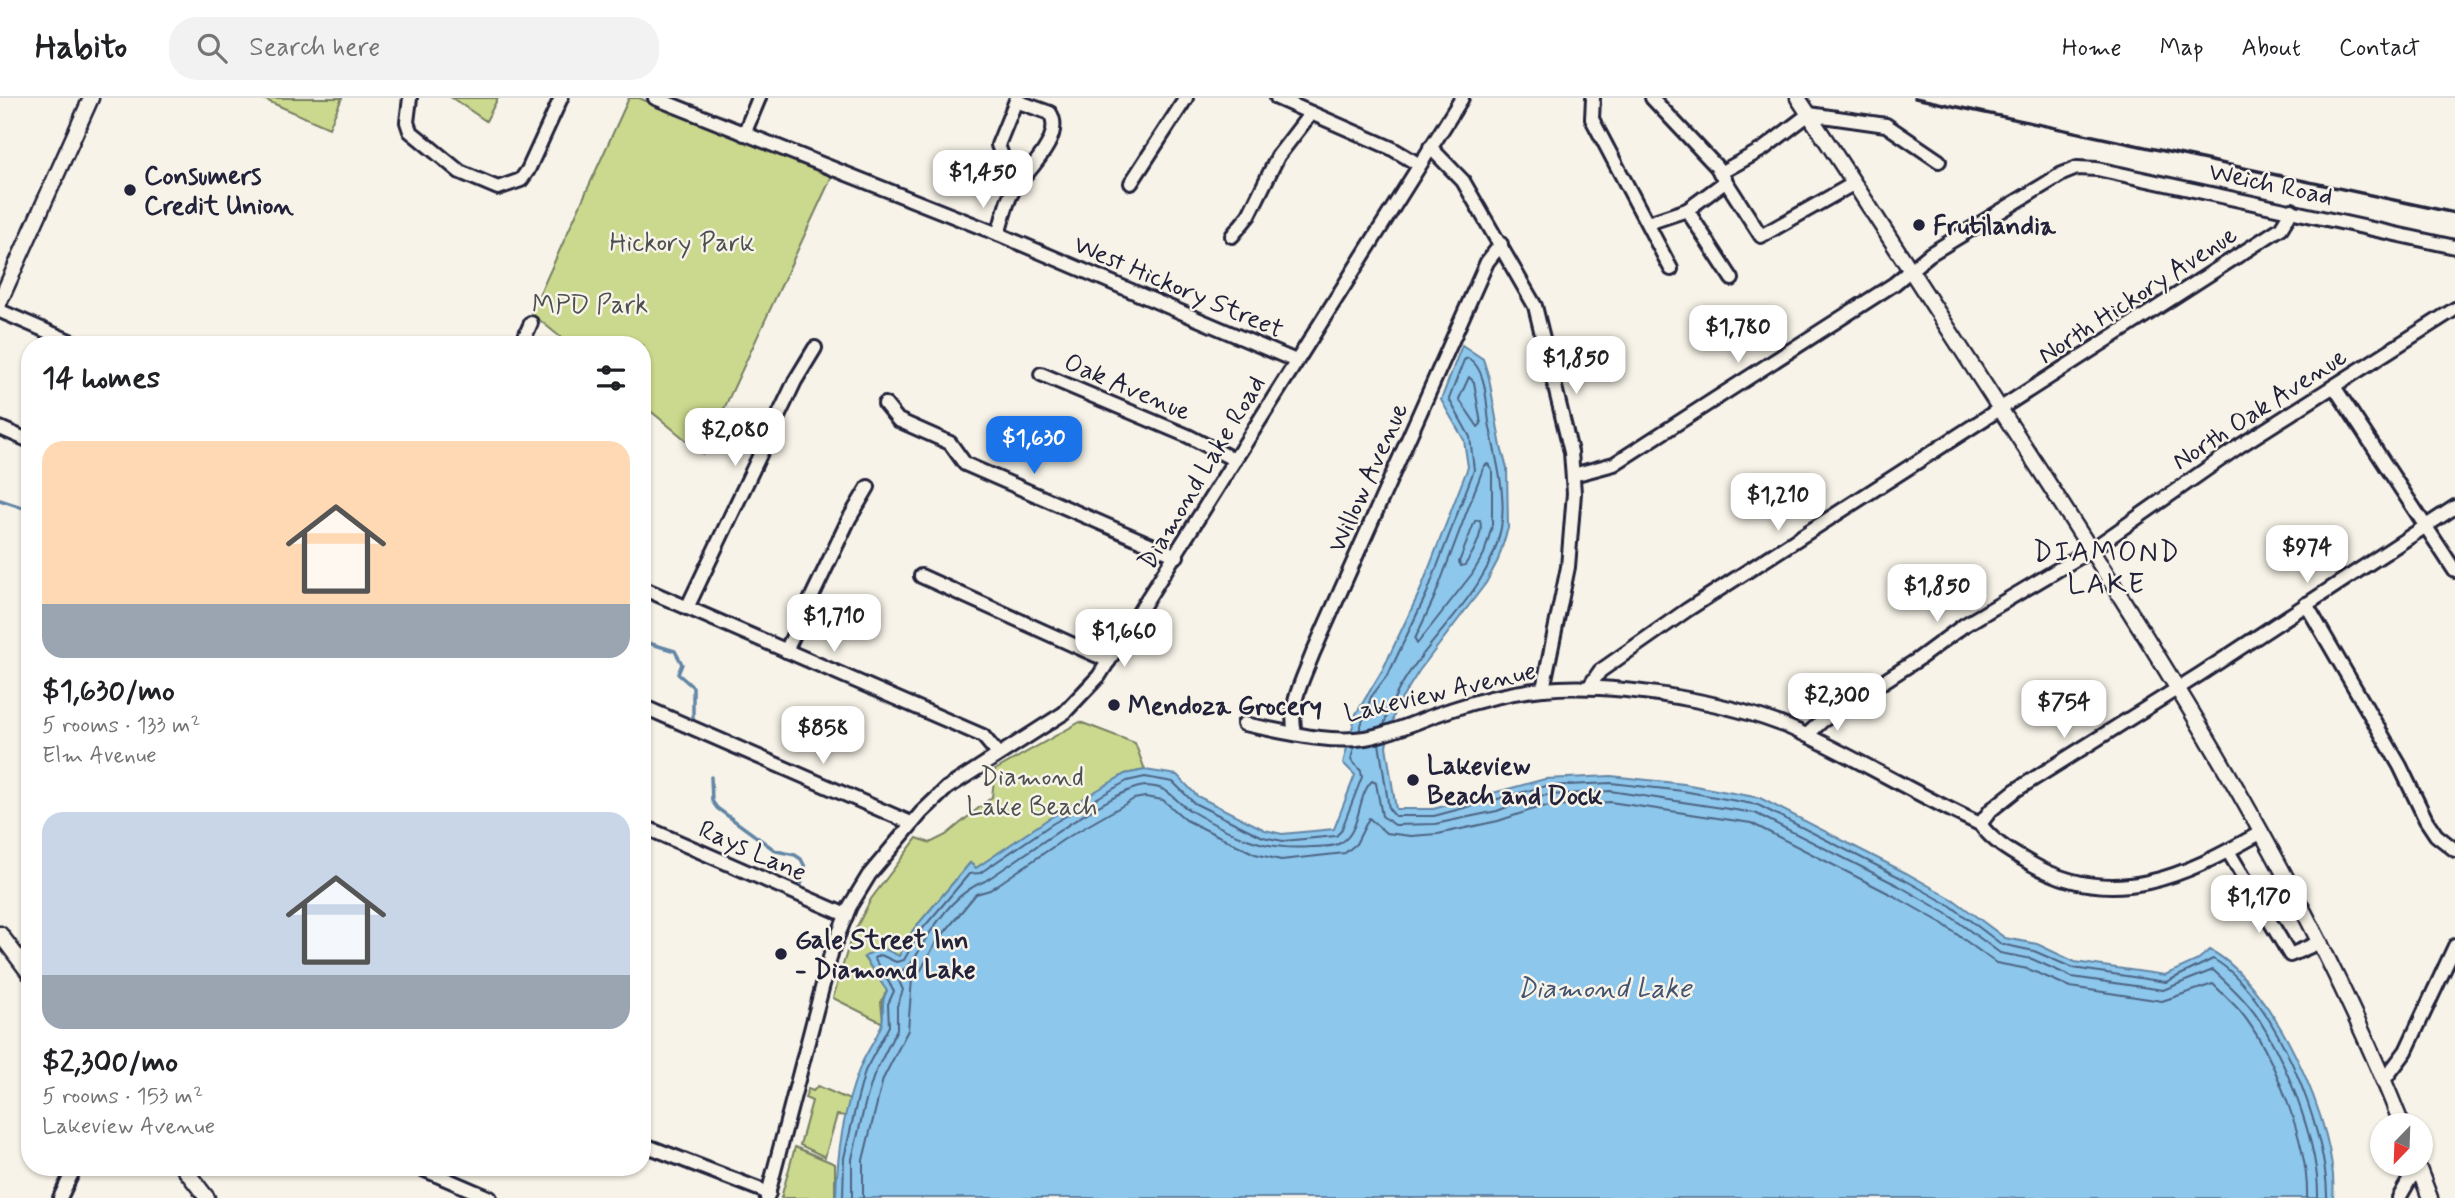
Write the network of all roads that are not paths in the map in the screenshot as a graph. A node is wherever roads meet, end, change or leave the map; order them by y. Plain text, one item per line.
1 (91, 98) edge
2 (410, 98) edge
3 (561, 98) edge
4 (655, 98) edge
5 (759, 98) edge
6 (1186, 98) edge
7 (1277, 98) edge
8 (1462, 98) edge
9 (1593, 98) edge
10 (1653, 98) edge
11 (1798, 98) edge
12 (1017, 99) edge
13 (1311, 113) junction
14 (1809, 114) junction
15 (744, 134) junction
16 (1430, 147) junction
17 (1940, 161) dead end
18 (1419, 164) junction
19 (1723, 178) junction
20 (1130, 183) dead end
21 (1853, 184) junction
22 (1014, 188) junction
23 (1687, 210) junction
24 (2292, 210) junction
25 (1648, 223) junction
26 (998, 234) junction
27 (1232, 236) dead end
28 (1501, 244) junction
29 (2455, 247) edge
30 (1671, 269) dead end
31 (1910, 272) junction
32 (1731, 279) dead end
33 (0, 302) edge
34 (2455, 309) edge
35 (0, 311) edge
36 (531, 323) dead end
37 (58, 336) edge
38 (525, 336) edge
39 (815, 348) dead end
40 (1296, 361) junction
41 (1041, 374) dead end
42 (2335, 388) junction
43 (885, 404) dead end
44 (2000, 409) junction
45 (0, 428) edge
46 (21, 437) edge
47 (1235, 460) junction
48 (1573, 475) junction
49 (868, 487) dead end
50 (2455, 507) edge
51 (2426, 528) junction
52 (2091, 550) junction
53 (1177, 556) junction
54 (2455, 571) edge
55 (921, 576) dead end
56 (651, 592) edge
57 (2306, 604) junction
58 (687, 608) junction
59 (786, 651) junction
60 (1109, 661) junction
61 (1588, 687) junction
62 (1543, 689) junction
63 (2176, 689) junction
64 (651, 710) edge
65 (1244, 724) dead end
66 (1295, 733) junction
67 (1807, 735) junction
68 (998, 754) junction
69 (912, 822) junction
70 (1980, 824) junction
71 (651, 830) edge
72 (2260, 833) junction
73 (2455, 850) edge
74 (2228, 851) junction
75 (846, 915) junction
76 (0, 934) edge
77 (2318, 943) junction
78 (2455, 946) edge
79 (21, 962) edge
80 (2384, 1080) junction
81 (2397, 1113) edge
82 (651, 1148) edge
83 (71, 1176) edge
84 (190, 1176) edge
85 (439, 1176) edge
86 (2411, 1176) edge
87 (2422, 1176) edge
88 (768, 1195) edge
89 (60, 1198) edge
90 (207, 1198) edge
91 (490, 1198) edge
92 (2399, 1198) edge
93 (2430, 1198) edge

1 - 33 main road
2 - 3 street
4 - 15 street, West Hickory Street
5 - 15 street
6 - 20 street
7 - 13 street
8 - 16 street, Diamond Lake Road
9 - 25 street
10 - 19 street
11 - 14 main road
12 - 22 street
12 - 22 street
13 - 18 street
13 - 27 street
14 - 17 street
14 - 19 street
14 - 21 main road
15 - 26 street, West Hickory Street
16 - 18 street, Diamond Lake Road
16 - 28 street
18 - 40 street, Diamond Lake Road
19 - 21 street
19 - 23 street
21 - 31 main road
22 - 26 street
23 - 25 street
23 - 32 street
24 - 29 street, Weich Road
24 - 31 street, Weich Road
24 - 44 street, North Hickory Avenue
25 - 30 street
26 - 40 street, West Hickory Street
28 - 48 street
28 - 66 street, Willow Avenue
31 - 44 main road
31 - 48 street
34 - 42 street, North Oak Avenue
35 - 37 street
36 - 38 street
39 - 58 street
40 - 47 street, Diamond Lake Road
41 - 47 street, Oak Avenue
42 - 51 street
42 - 52 street, North Oak Avenue
43 - 53 street
44 - 52 main road
44 - 61 street, North Hickory Avenue
45 - 46 street
47 - 53 street, Diamond Lake Road
48 - 62 street
49 - 59 street
50 - 51 street
51 - 54 street
51 - 57 street
52 - 63 main road
52 - 67 street
53 - 60 street, Diamond Lake Road
55 - 60 street
56 - 58 street
57 - 63 street
57 - 73 street
58 - 59 street
59 - 68 street
60 - 68 street, Diamond Lake Road
61 - 62 street, Lakeview Avenue
61 - 67 street, Lakeview Avenue
62 - 66 street, Lakeview Avenue
63 - 70 street
63 - 72 main road
64 - 69 street
65 - 66 street, Lakeview Avenue
67 - 70 street, Lakeview Avenue
68 - 69 street, Diamond Lake Road
69 - 75 street, Diamond Lake Road
70 - 74 street, Lakeview Avenue
71 - 75 street, Rays Lane
72 - 74 street, Lakeview Avenue
72 - 77 main road
74 - 77 street
75 - 88 street, Diamond Lake Road
76 - 79 main road
77 - 80 main road
78 - 80 street
80 - 81 main road
82 - 88 street
83 - 89 street
84 - 90 main road
85 - 91 street
86 - 92 street
87 - 93 main road

